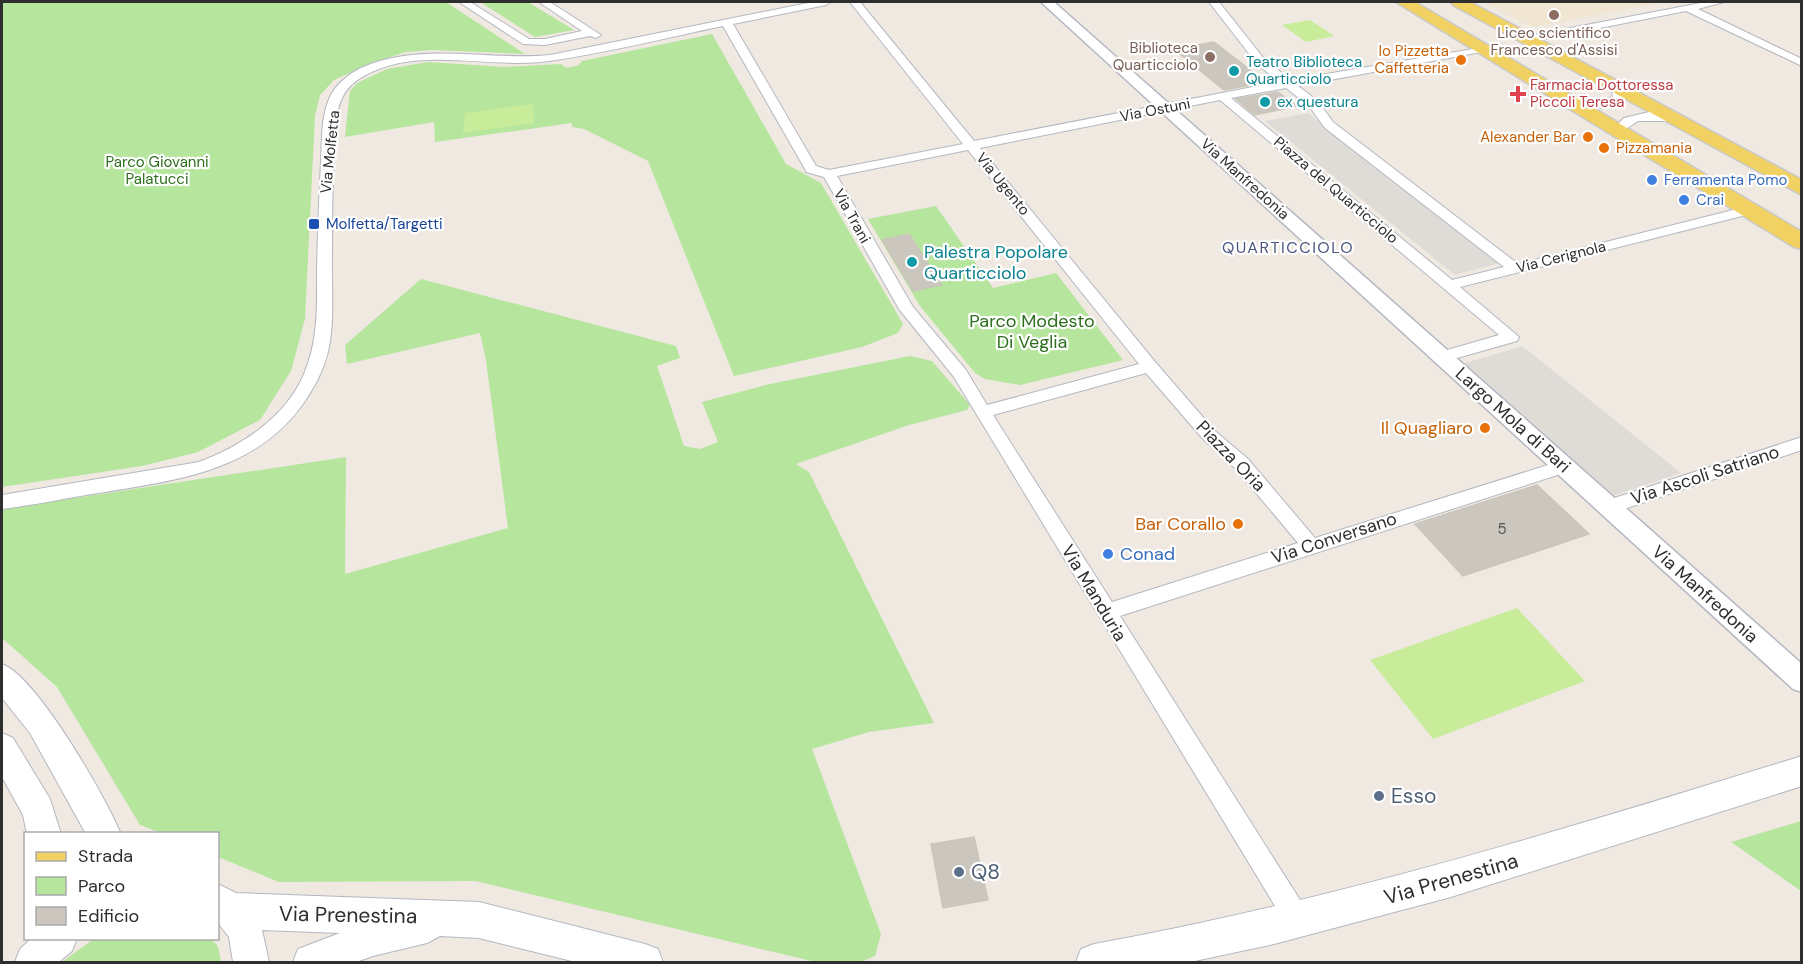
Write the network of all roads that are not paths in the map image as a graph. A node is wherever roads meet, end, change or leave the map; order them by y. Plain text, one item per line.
1 (464, 2) edge
2 (544, 2) edge
3 (826, 2) edge
4 (855, 2) edge
5 (1047, 2) edge
6 (1214, 2) edge
7 (1404, 2) edge
8 (1459, 2) edge
9 (1719, 2) edge
10 (1687, 8) junction
11 (726, 22) junction
12 (592, 32) junction
13 (1529, 39) junction
14 (613, 46) junction
15 (1481, 49) junction
16 (1802, 63) edge
17 (1290, 84) junction
18 (1617, 87) junction
19 (1222, 96) junction
20 (1564, 98) junction
21 (1165, 108) junction
22 (1671, 117) junction
23 (1618, 130) junction
24 (973, 147) junction
25 (829, 174) junction
26 (1802, 189) edge
27 (1749, 210) junction
28 (1802, 242) edge
29 (1516, 269) junction
30 (1450, 285) junction
31 (1443, 357) junction
32 (1150, 367) junction
33 (983, 412) junction
34 (1802, 443) edge
35 (1563, 466) junction
36 (2, 502) edge
37 (1610, 507) junction
38 (1311, 546) junction
39 (1106, 612) junction
40 (2, 677) edge
41 (1802, 681) edge
42 (2, 748) edge
43 (1802, 771) edge
44 (44, 832) edge
45 (103, 832) edge
46 (225, 906) edge
47 (463, 918) junction
48 (1298, 921) junction
49 (251, 963) edge
50 (310, 963) edge
51 (645, 963) edge
52 (1094, 963) edge

1 - 12 street
2 - 12 street
3 - 11 street, Via Molfetta
4 - 24 street, Via Ugento
5 - 21 street, Via Manfredonia
6 - 17 street
7 - 15 main road
8 - 13 main road
9 - 10 street
10 - 13 street
10 - 16 street
11 - 14 street, Via Molfetta
11 - 25 street, Via Trani
12 - 14 street
13 - 18 main road
14 - 36 street, Via Molfetta
15 - 17 street, Via Ostuni
15 - 20 main road
17 - 19 street, Via Ostuni
17 - 29 street
18 - 20 street
18 - 22 main road
19 - 21 street, Via Ostuni
19 - 30 street, Piazza del Quarticciolo
20 - 23 main road
21 - 24 street, Via Ostuni
21 - 31 street, Via Manfredonia
22 - 23 street
22 - 26 main road
23 - 27 main road
24 - 25 street, Via Ostuni
24 - 32 street, Via Ugento
25 - 33 street, Via Trani
27 - 28 main road
27 - 29 street, Via Cerignola
29 - 30 street, Via Cerignola
30 - 31 street, Largo Mola di Bari
31 - 35 street, Largo Mola di Bari
32 - 33 street
32 - 38 street, Piazza Oria
33 - 39 street, Via Manduria
34 - 37 street, Via Ascoli Satriano
35 - 37 street, Largo Mola di Bari
35 - 38 street, Via Conversano
37 - 41 street, Via Manfredonia
38 - 39 street, Via Conversano
39 - 48 street, Via Manduria
40 - 45 main road
42 - 44 main road
43 - 48 main road, Via Prenestina
46 - 47 main road, Via Prenestina
46 - 49 main road
47 - 50 main road, Via Prenestina
47 - 51 main road, Via Prenestina
48 - 52 main road, Via Prenestina

